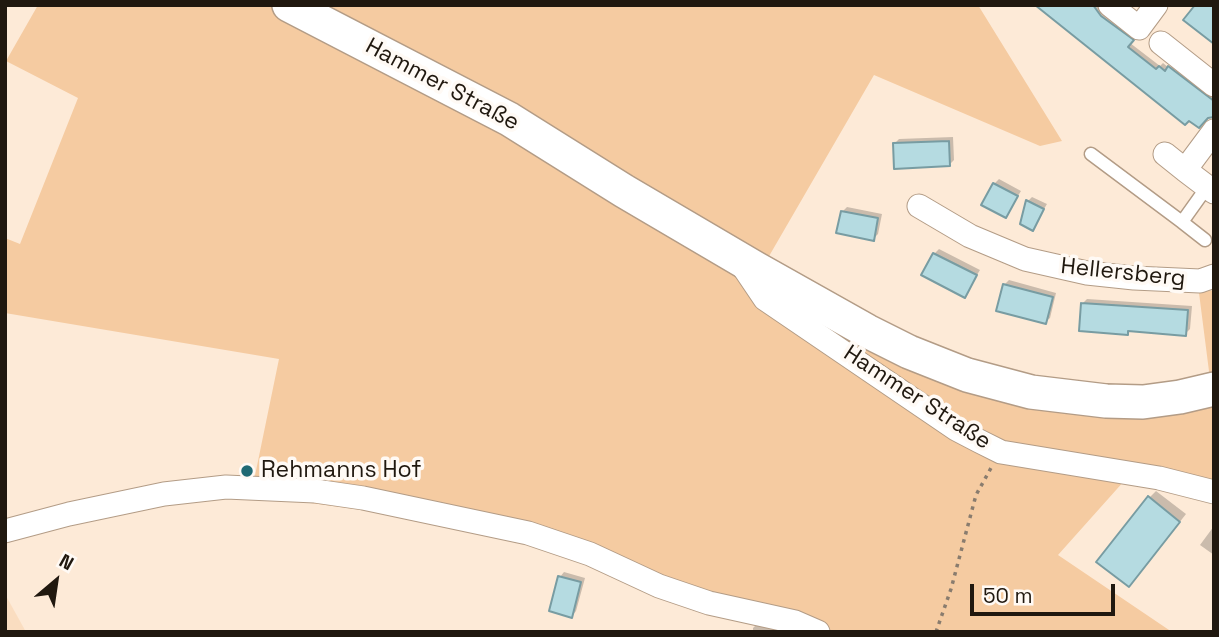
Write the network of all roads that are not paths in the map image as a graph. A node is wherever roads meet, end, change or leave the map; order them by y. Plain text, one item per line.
1 (289, 5) edge
2 (1110, 5) edge
3 (1156, 5) edge
4 (1161, 44) dead end
5 (1214, 85) edge
6 (1214, 131) edge
7 (1091, 154) dead end
8 (1165, 154) dead end
9 (1185, 170) junction
10 (1211, 190) edge
11 (919, 206) dead end
12 (1182, 222) junction
13 (1205, 240) dead end
14 (737, 257) junction
15 (1214, 276) edge
16 (1214, 389) edge
17 (1214, 492) edge
18 (5, 531) edge
19 (818, 632) edge

1 - 14 main road, Hammer Straße
2 - 3 street
4 - 5 street
6 - 9 street
7 - 12 lane
8 - 9 street
9 - 10 street
10 - 12 lane
11 - 15 street, Hellersberg
12 - 13 lane
14 - 16 main road, Hammer Straße
14 - 17 street, Hammer Straße
18 - 19 street

